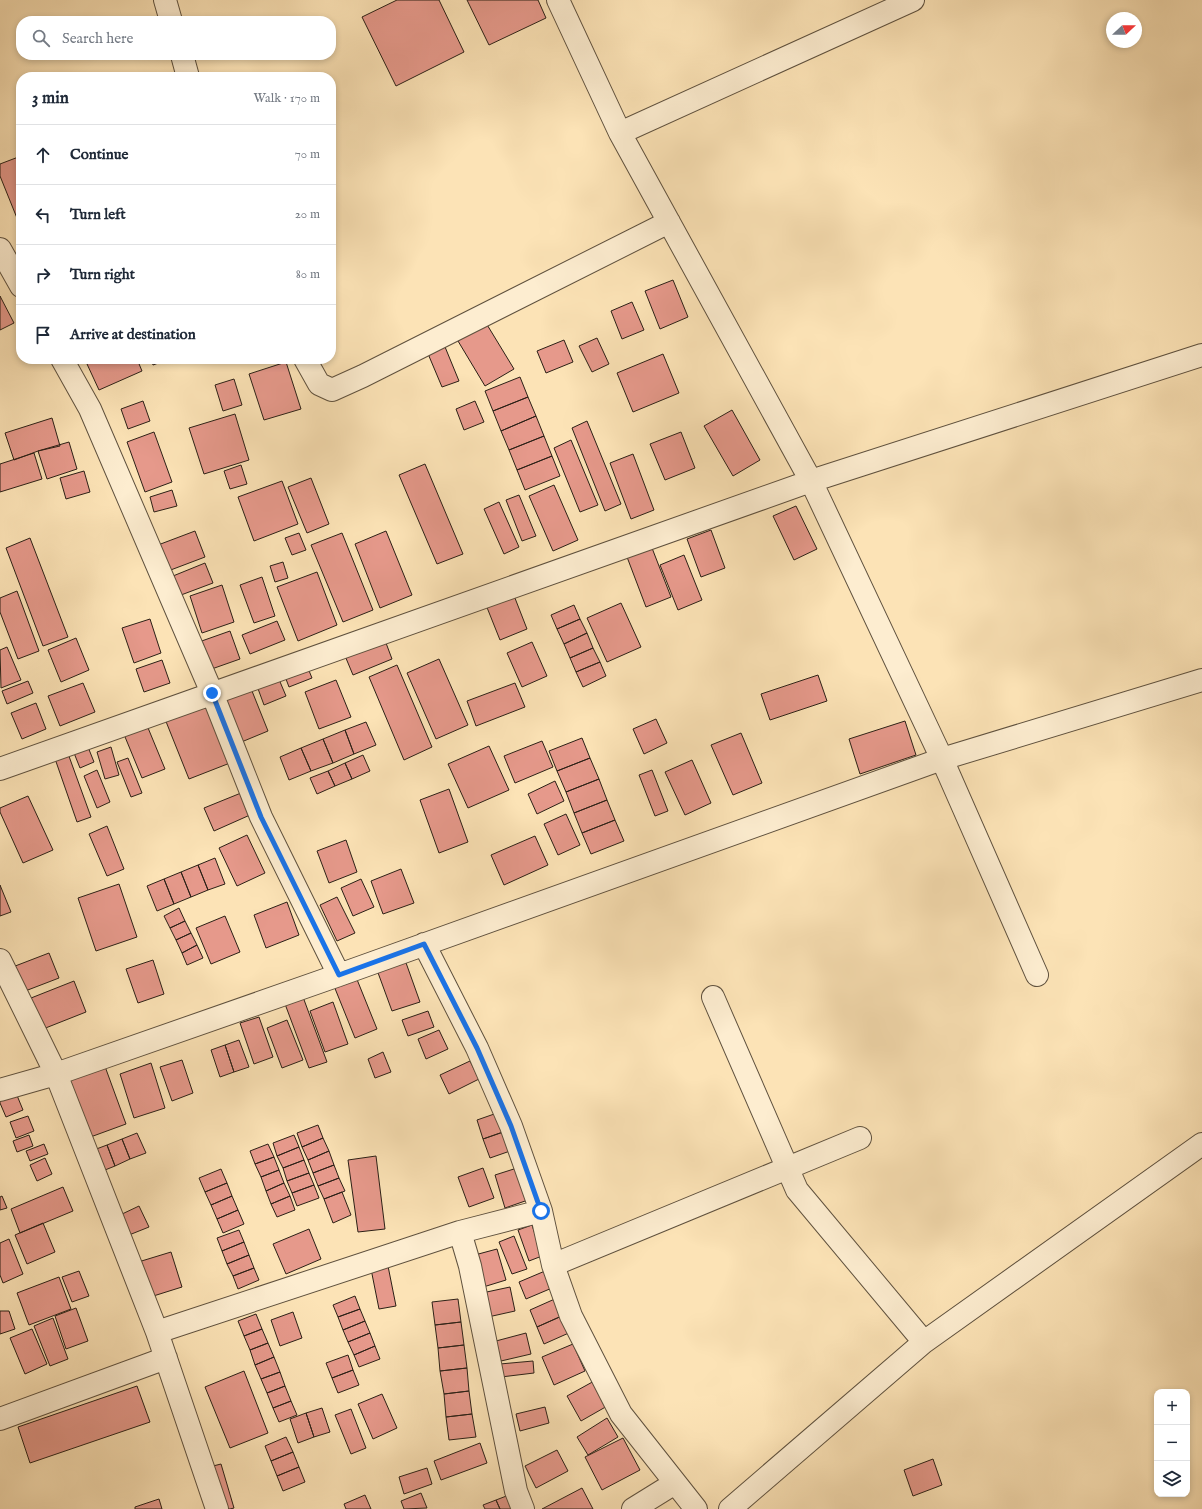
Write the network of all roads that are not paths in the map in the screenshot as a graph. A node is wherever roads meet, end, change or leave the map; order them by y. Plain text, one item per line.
1 (165, 0) edge
2 (558, 0) edge
3 (913, 0) edge
4 (170, 16) edge
5 (183, 60) edge
6 (187, 72) edge
7 (620, 133) junction
8 (669, 222) junction
9 (0, 249) edge
10 (16, 277) edge
11 (1202, 355) edge
12 (65, 364) edge
13 (309, 364) edge
14 (811, 481) junction
15 (1202, 680) edge
16 (212, 693) junction
17 (942, 759) junction
18 (0, 769) edge
19 (424, 944) junction
20 (0, 960) edge
21 (339, 975) junction
22 (1038, 975) dead end
23 (713, 997) dead end
24 (56, 1074) junction
25 (0, 1090) edge
26 (860, 1138) dead end
27 (1202, 1144) edge
28 (788, 1169) junction
29 (541, 1211) junction
30 (460, 1232) junction
31 (553, 1265) junction
32 (157, 1332) junction
33 (924, 1342) junction
34 (166, 1358) junction
35 (0, 1419) edge
36 (675, 1483) junction
37 (217, 1509) edge
38 (523, 1509) edge
39 (634, 1509) edge
40 (696, 1509) edge
41 (730, 1509) edge

1 - 4 street
2 - 7 street
3 - 7 street
5 - 6 street
7 - 8 street
8 - 13 street
8 - 14 street
9 - 10 street
11 - 14 street
12 - 16 street
14 - 16 street
14 - 17 street
15 - 17 street
16 - 18 street
16 - 21 street
17 - 19 street
17 - 22 street
19 - 21 street
19 - 29 street
20 - 24 street
21 - 24 street
23 - 28 street
24 - 25 street
24 - 32 street
26 - 28 street
27 - 33 street
28 - 31 street
28 - 33 street
29 - 30 street
29 - 31 street
30 - 32 street
30 - 38 street
31 - 36 street
32 - 34 street
33 - 41 street
34 - 35 street
34 - 37 street
36 - 39 street
36 - 40 street

